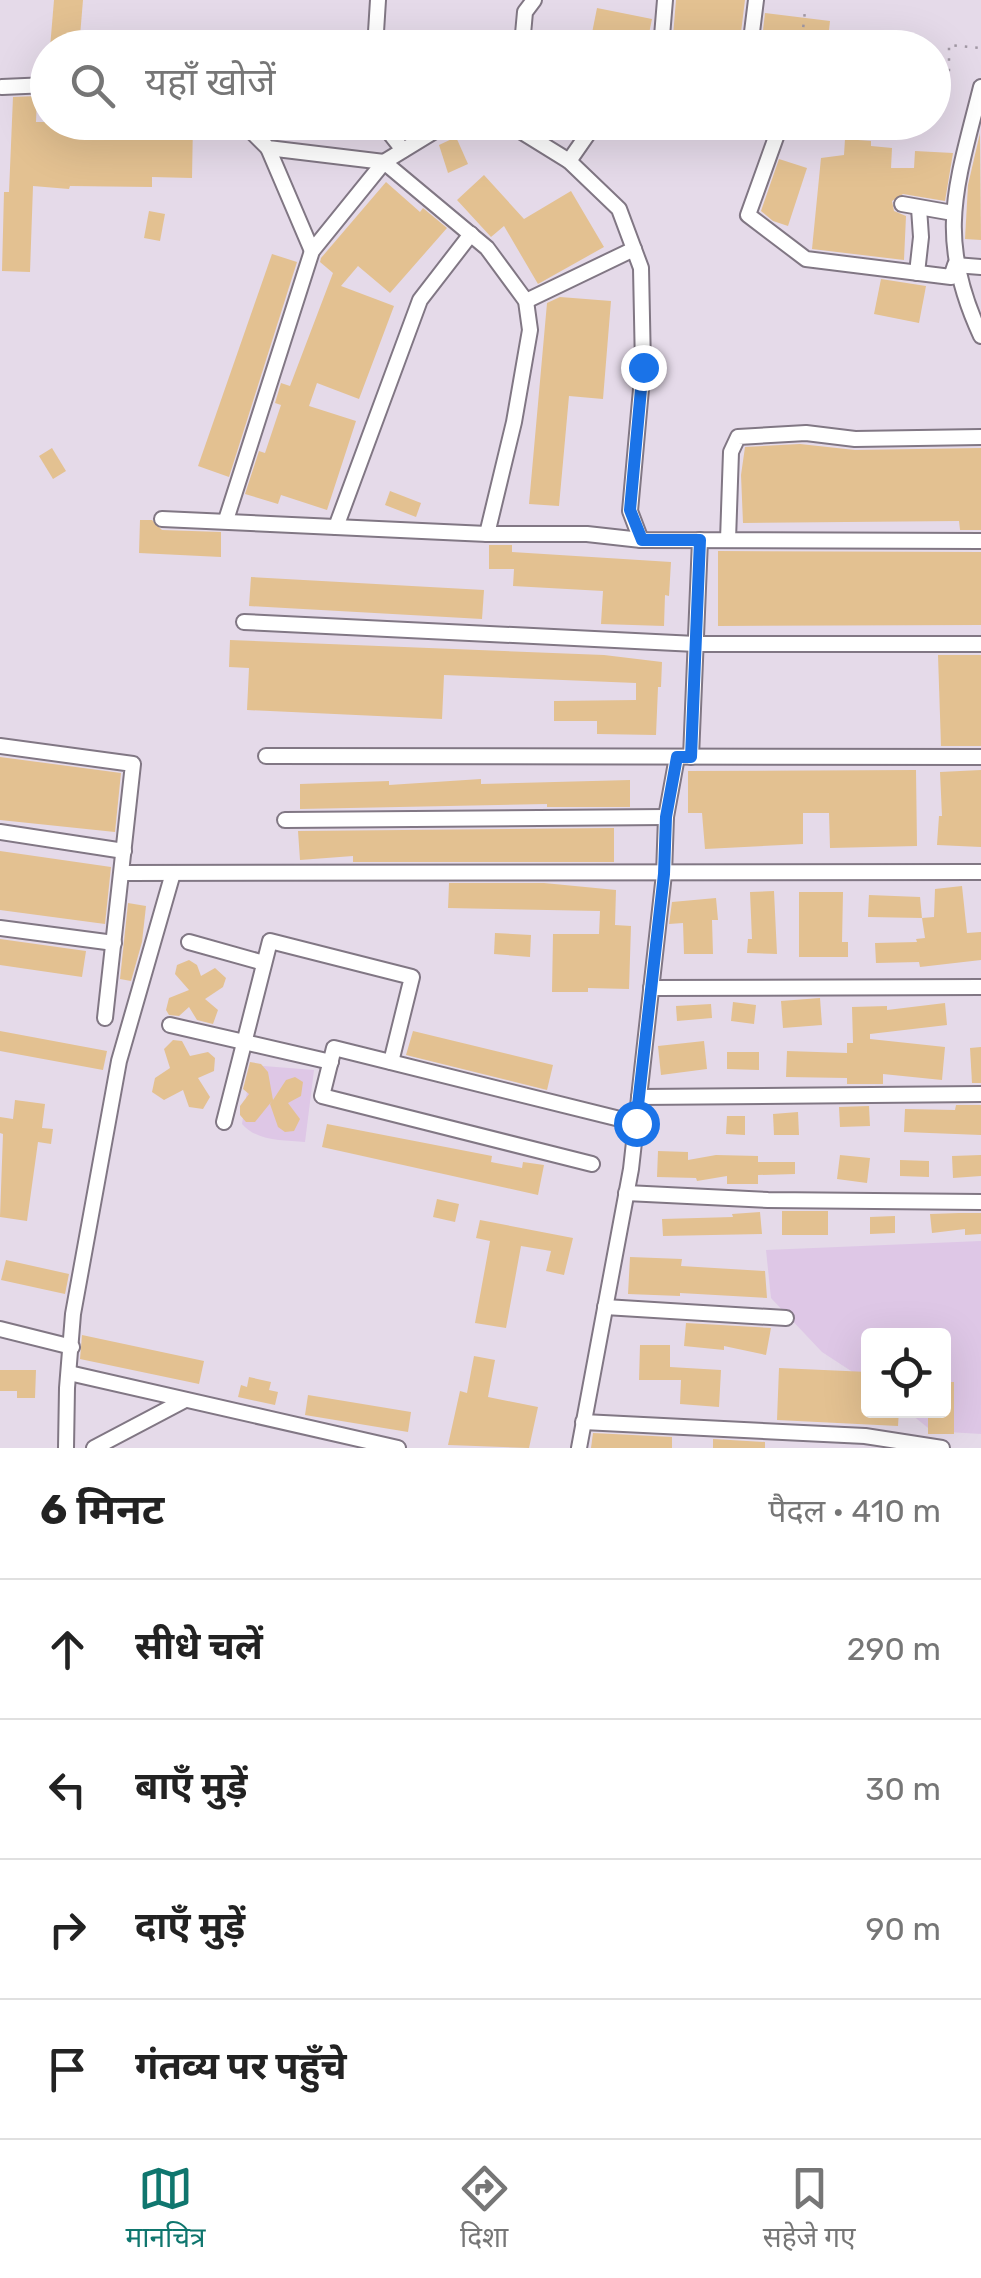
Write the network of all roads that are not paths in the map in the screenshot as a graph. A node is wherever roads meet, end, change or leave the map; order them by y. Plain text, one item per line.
1 (378, 0) edge
2 (534, 0) edge
3 (665, 0) edge
4 (756, 0) edge
5 (376, 30) edge
6 (523, 30) edge
7 (662, 30) edge
8 (752, 30) edge
9 (30, 86) edge
10 (2, 87) edge
11 (981, 87) edge
12 (260, 140) edge
13 (395, 140) edge
14 (420, 140) edge
15 (535, 140) edge
16 (584, 140) edge
17 (775, 140) edge
18 (268, 148) junction
19 (403, 150) junction
20 (569, 161) junction
21 (384, 162) junction
22 (902, 204) dead end
23 (919, 208) junction
24 (953, 213) junction
25 (471, 234) junction
26 (634, 249) junction
27 (312, 251) junction
28 (955, 265) junction
29 (981, 266) edge
30 (916, 273) junction
31 (526, 300) junction
32 (981, 336) edge
33 (981, 437) edge
34 (162, 519) dead end
35 (226, 520) junction
36 (336, 527) junction
37 (488, 534) junction
38 (642, 540) junction
39 (700, 540) junction
40 (728, 540) junction
41 (981, 542) edge
42 (244, 622) dead end
43 (696, 644) junction
44 (981, 644) edge
45 (0, 746) edge
46 (266, 756) dead end
47 (684, 757) junction
48 (981, 758) edge
49 (666, 817) junction
50 (285, 820) dead end
51 (0, 832) edge
52 (124, 851) junction
53 (981, 872) edge
54 (122, 873) junction
55 (173, 873) junction
56 (664, 874) junction
57 (0, 928) edge
58 (189, 942) dead end
59 (114, 943) junction
60 (264, 963) junction
61 (981, 987) edge
62 (651, 988) junction
63 (105, 1018) dead end
64 (170, 1024) dead end
65 (244, 1042) junction
66 (330, 1062) junction
67 (391, 1062) junction
68 (981, 1094) edge
69 (638, 1097) junction
70 (224, 1122) dead end
71 (636, 1123) junction
72 (592, 1164) dead end
73 (626, 1193) junction
74 (981, 1202) edge
75 (605, 1307) junction
76 (786, 1318) dead end
77 (0, 1328) edge
78 (72, 1346) junction
79 (69, 1374) junction
80 (184, 1400) junction
81 (584, 1422) junction
82 (66, 1448) edge
83 (94, 1448) edge
84 (398, 1448) edge
85 (579, 1448) edge
86 (942, 1448) edge

1 - 5 street
2 - 6 street
3 - 7 street
4 - 8 street
9 - 10 street
11 - 24 street
12 - 18 street
13 - 19 street
14 - 19 street
15 - 20 street
16 - 20 street
17 - 30 street
18 - 21 street
18 - 27 street
19 - 21 street
20 - 26 street
21 - 25 street
21 - 27 street
22 - 23 street
23 - 24 street
23 - 30 street
24 - 28 street
25 - 31 street
25 - 36 street
26 - 31 street
26 - 38 street
27 - 35 street
28 - 29 street
28 - 30 street
28 - 32 street
31 - 37 street
33 - 40 street
34 - 35 street
35 - 36 street
36 - 37 street
37 - 38 street
38 - 39 street
39 - 40 street
39 - 43 street
40 - 41 street
42 - 43 street
43 - 44 street
43 - 47 street
45 - 52 street
46 - 47 street
47 - 48 street
47 - 49 street
49 - 50 street
49 - 56 street
51 - 52 street
52 - 54 street
53 - 56 street
54 - 55 street
54 - 59 street
55 - 56 street
55 - 78 street
56 - 62 street
57 - 59 street
58 - 60 street
59 - 63 street
60 - 65 street
60 - 67 street
61 - 62 street
62 - 69 street
64 - 65 street
65 - 66 street
65 - 70 street
66 - 67 street
66 - 72 street
67 - 71 street
68 - 69 street
69 - 71 street
71 - 73 street
73 - 74 street
73 - 75 street
75 - 76 street
75 - 81 street
77 - 78 street
78 - 79 street
79 - 80 street
79 - 82 street
80 - 83 street
80 - 84 street
81 - 85 street
81 - 86 street

